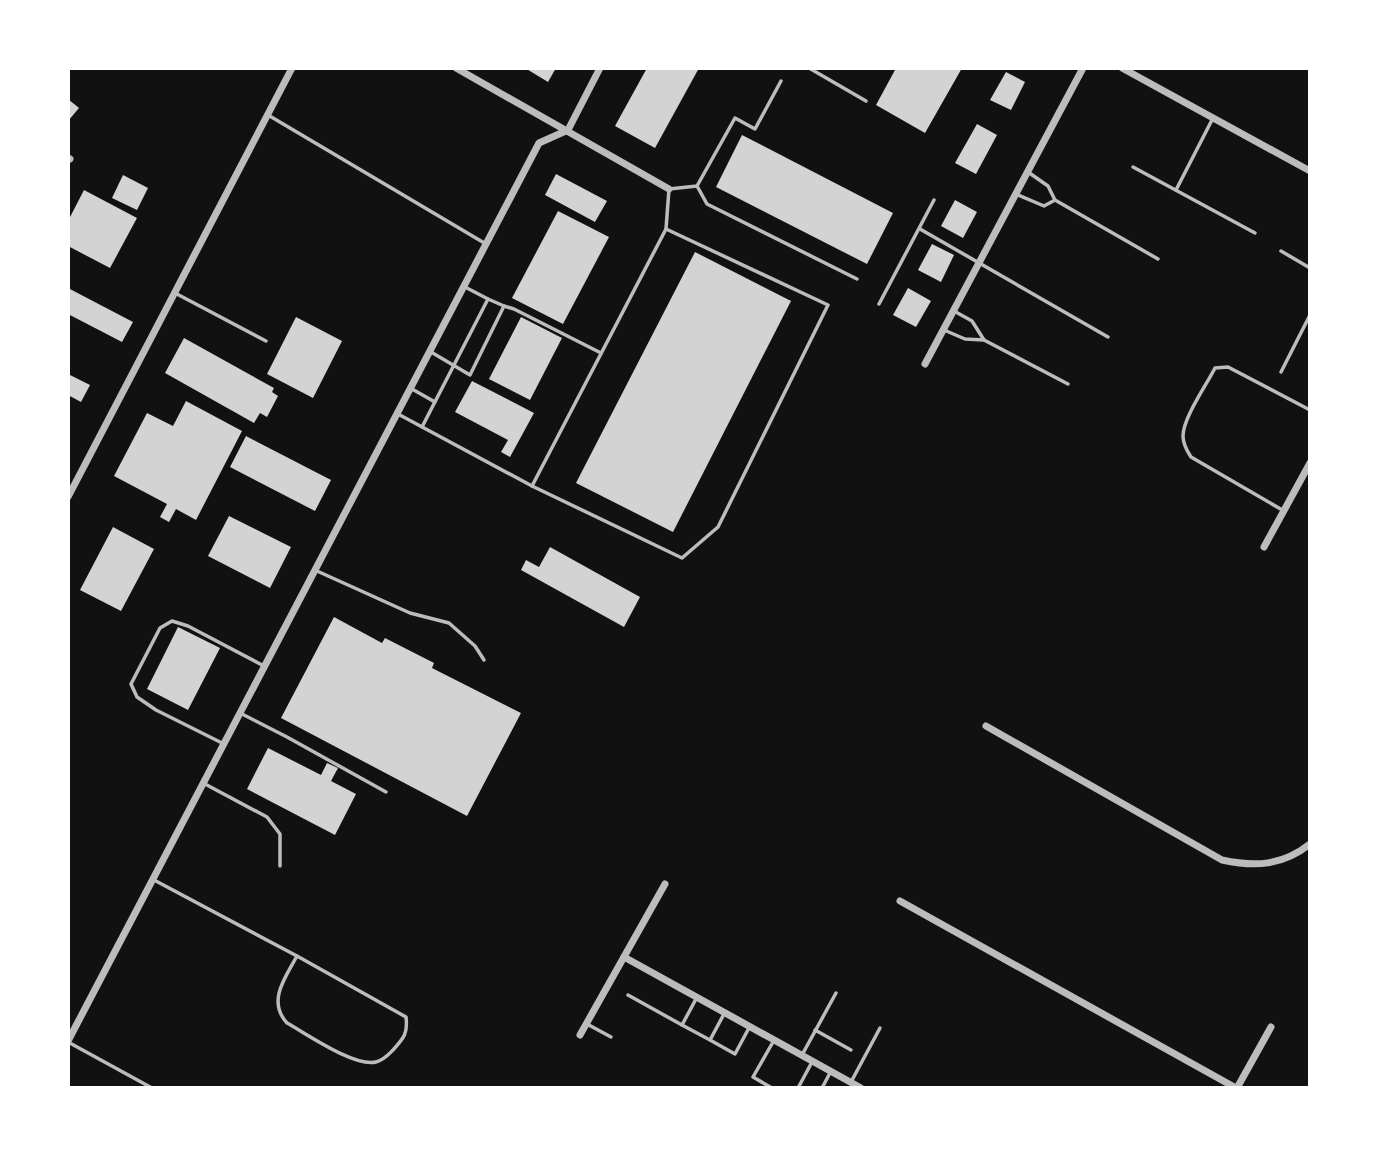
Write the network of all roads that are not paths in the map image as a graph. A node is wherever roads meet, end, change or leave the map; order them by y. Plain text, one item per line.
1 (292, 68) edge
2 (456, 68) edge
3 (600, 68) edge
4 (809, 68) edge
5 (1083, 68) edge
6 (1122, 68) edge
7 (781, 81) dead end
8 (866, 101) dead end
9 (268, 115) junction
10 (1213, 118) junction
11 (568, 130) junction
12 (1133, 167) dead end
13 (1310, 171) edge
14 (1028, 172) junction
15 (697, 186) junction
16 (669, 189) junction
17 (1176, 190) junction
18 (1016, 194) junction
19 (934, 200) dead end
20 (1055, 200) junction
21 (666, 229) junction
22 (920, 229) junction
23 (1255, 233) dead end
24 (488, 244) junction
25 (1280, 251) dead end
26 (1158, 259) dead end
27 (979, 264) junction
28 (1310, 268) edge
29 (857, 279) dead end
30 (466, 286) junction
31 (175, 293) junction
32 (488, 299) junction
33 (879, 304) dead end
34 (504, 306) junction
35 (954, 311) junction
36 (1310, 315) edge
37 (944, 330) junction
38 (1108, 337) dead end
39 (984, 340) junction
40 (266, 341) dead end
41 (431, 352) junction
42 (601, 353) junction
43 (925, 364) dead end
44 (453, 366) junction
45 (1281, 372) dead end
46 (1068, 384) dead end
47 (412, 389) junction
48 (435, 402) junction
49 (1310, 410) edge
50 (398, 414) junction
51 (422, 427) junction
52 (1310, 463) edge
53 (532, 486) junction
54 (68, 497) edge
55 (1284, 510) junction
56 (1264, 547) dead end
57 (317, 570) junction
58 (484, 660) dead end
59 (267, 667) junction
60 (242, 714) junction
61 (985, 726) dead end
62 (226, 744) junction
63 (205, 784) junction
64 (386, 792) dead end
65 (1310, 844) edge
66 (280, 866) dead end
67 (154, 880) junction
68 (665, 884) dead end
69 (900, 901) dead end
70 (297, 956) junction
71 (624, 957) junction
72 (836, 993) dead end
73 (628, 995) dead end
74 (697, 997) junction
75 (725, 1012) junction
76 (587, 1024) junction
77 (682, 1025) junction
78 (751, 1027) junction
79 (1271, 1027) dead end
80 (880, 1028) dead end
81 (815, 1030) junction
82 (580, 1035) dead end
83 (611, 1037) dead end
84 (710, 1040) junction
85 (774, 1040) junction
86 (68, 1042) edge
87 (851, 1051) dead end
88 (802, 1055) junction
89 (813, 1061) junction
90 (831, 1071) junction
91 (851, 1082) junction
92 (152, 1088) edge
93 (772, 1088) edge
94 (798, 1088) edge
95 (822, 1088) edge
96 (861, 1088) edge
97 (1237, 1088) edge

1 - 9 street
2 - 11 street
3 - 11 street
4 - 8 lane
5 - 14 street
6 - 10 street
7 - 15 lane
9 - 24 lane
9 - 31 street
10 - 13 street
10 - 17 lane
11 - 16 street
11 - 24 street
12 - 17 lane
14 - 18 street
14 - 20 lane
15 - 16 lane
15 - 29 lane
16 - 21 lane
17 - 23 lane
18 - 20 lane
18 - 27 street
19 - 22 lane
20 - 26 lane
21 - 42 lane
21 - 53 lane
22 - 27 lane
22 - 33 lane
24 - 30 street
25 - 28 lane
27 - 35 street
27 - 38 lane
30 - 32 lane
30 - 41 street
31 - 40 lane
31 - 54 street
32 - 34 lane
32 - 44 lane
34 - 42 lane
34 - 44 lane
35 - 37 street
35 - 39 lane
36 - 45 lane
37 - 39 lane
37 - 43 street
39 - 46 lane
41 - 44 lane
41 - 47 street
42 - 53 lane
44 - 48 lane
47 - 48 lane
47 - 50 street
48 - 51 lane
49 - 55 lane
50 - 51 lane
50 - 57 street
51 - 53 lane
52 - 55 street
55 - 56 street
57 - 58 lane
57 - 59 street
59 - 60 street
59 - 62 lane
60 - 62 street
60 - 64 lane
61 - 65 street
62 - 63 street
63 - 66 lane
63 - 67 street
67 - 70 lane
67 - 86 street
68 - 71 street
69 - 97 street
70 - 70 lane
71 - 74 street
71 - 76 street
72 - 81 lane
73 - 77 lane
74 - 75 street
74 - 77 lane
75 - 78 street
75 - 84 lane
76 - 82 street
76 - 83 lane
77 - 84 lane
78 - 84 lane
78 - 85 street
79 - 97 street
80 - 91 lane
81 - 87 lane
81 - 88 lane
85 - 88 street
85 - 93 lane
86 - 92 lane
88 - 89 street
89 - 90 street
89 - 94 lane
90 - 91 street
90 - 95 lane
91 - 96 street

